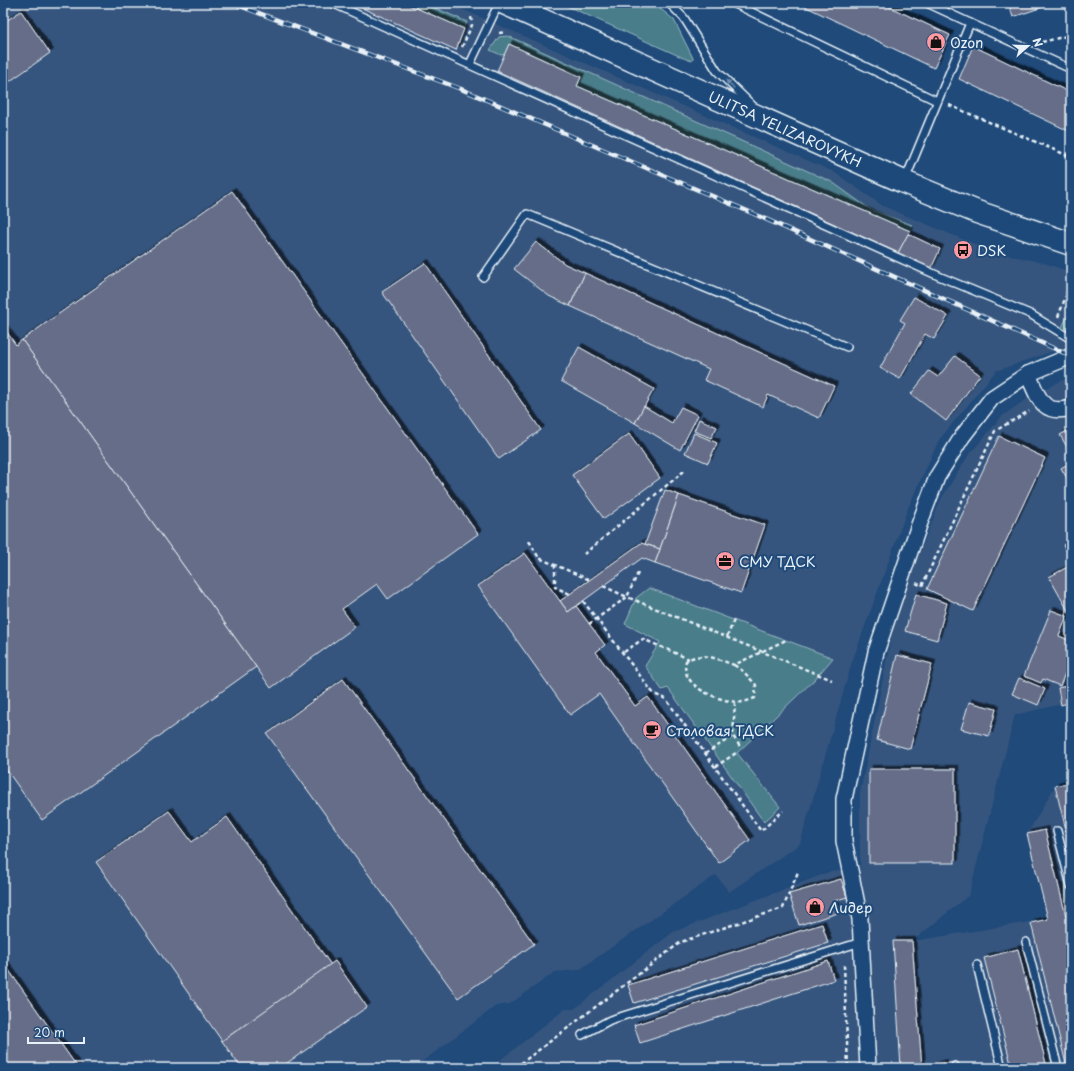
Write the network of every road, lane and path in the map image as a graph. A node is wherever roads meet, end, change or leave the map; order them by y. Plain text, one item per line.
1 (332, 3) edge
2 (499, 3) edge
3 (504, 3) edge
4 (669, 3) edge
5 (733, 3) edge
6 (927, 3) edge
7 (471, 16) dead end
8 (970, 22) junction
9 (1071, 34) edge
10 (1022, 46) junction
11 (457, 58) junction
12 (470, 64) junction
13 (1071, 69) edge
14 (937, 101) junction
15 (768, 122) junction
16 (1071, 157) edge
17 (904, 182) junction
18 (1071, 244) edge
19 (1070, 277) edge
20 (483, 278) dead end
21 (1066, 296) junction
22 (1071, 297) edge
23 (1063, 303) dead end
24 (1071, 339) edge
25 (847, 347) dead end
26 (1071, 356) edge
27 (1028, 374) junction
28 (1041, 403) junction
29 (1071, 408) edge
30 (684, 471) dead end
31 (529, 541) dead end
32 (584, 554) dead end
33 (555, 564) junction
34 (638, 574) dead end
35 (901, 577) junction
36 (590, 580) dead end
37 (603, 586) dead end
38 (570, 594) dead end
39 (627, 597) junction
40 (583, 600) dead end
41 (598, 618) junction
42 (734, 620) dead end
43 (589, 624) dead end
44 (727, 637) junction
45 (786, 640) dead end
46 (624, 652) junction
47 (762, 652) junction
48 (690, 659) junction
49 (734, 666) junction
50 (832, 680) dead end
51 (734, 702) junction
52 (733, 736) junction
53 (741, 748) dead end
54 (736, 753) dead end
55 (705, 754) junction
56 (715, 767) junction
57 (783, 811) dead end
58 (1057, 831) dead end
59 (798, 872) dead end
60 (1071, 886) edge
61 (861, 942) junction
62 (1026, 942) dead end
63 (843, 948) junction
64 (977, 965) dead end
65 (582, 1036) dead end
66 (515, 1068) edge
67 (848, 1068) edge
68 (868, 1068) edge
69 (1002, 1068) edge
70 (1058, 1068) edge

1 - 11 lane
2 - 12 lane
3 - 15 main road, ULITSA YELIZAROVYKH
15 -> 4 lane
5 - 14 lane
6 - 8 lane
7 - 11 path
8 - 10 lane
8 - 14 lane
9 - 10 path
10 - 13 lane
11 - 12 lane
12 - 24 lane
14 - 16 path
14 - 17 lane
15 - 17 main road, ULITSA YELIZAROVYKH
17 - 18 main road, ULITSA YELIZAROVYKH
19 - 21 path
20 - 25 lane
21 - 22 path
21 - 23 path
26 - 27 street
27 - 28 street
27 - 35 street
28 - 29 street
28 - 35 path
30 - 32 path
31 - 33 path
33 - 36 path
33 - 38 path
34 - 39 path
35 - 61 street
37 - 39 path
39 - 41 path
39 - 44 path
40 - 41 path
41 - 43 path
41 - 46 path
42 - 44 path
44 - 47 path
45 - 47 path
46 - 48 path
46 - 55 path
47 - 49 path
47 - 50 path
48 - 49 path
48 - 51 path
49 - 51 path
51 - 52 path
52 - 53 path
52 - 55 path
54 - 56 path
55 - 56 path
56 - 57 path
58 - 60 lane
59 - 66 path
61 - 63 lane
61 - 68 street
62 - 70 lane
63 - 65 lane
63 - 67 path
64 - 69 lane

